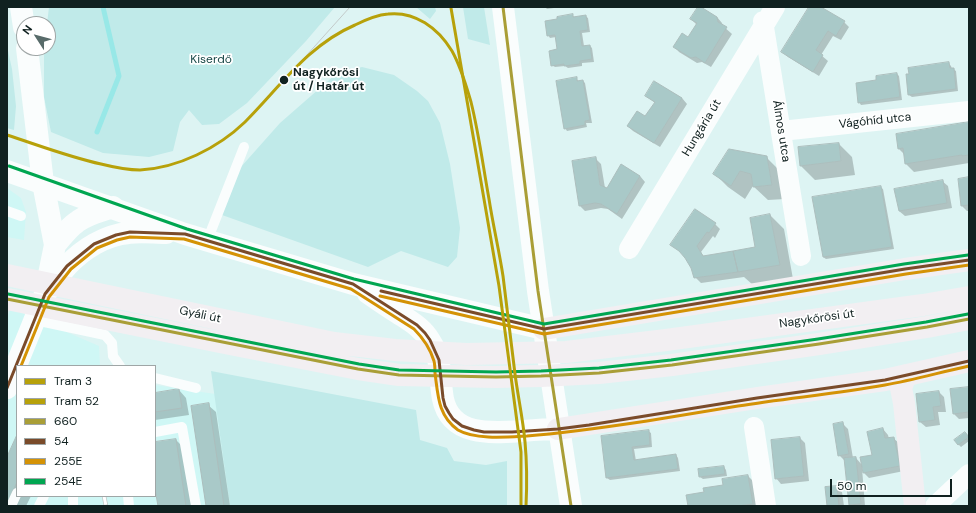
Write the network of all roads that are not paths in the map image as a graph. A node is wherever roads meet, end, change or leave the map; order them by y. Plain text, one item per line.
1 (503, 7) edge
2 (775, 7) edge
3 (762, 16) edge
4 (28, 56) edge
5 (969, 111) edge
6 (781, 130) junction
7 (244, 147) dead end
8 (7, 171) edge
9 (43, 183) junction
10 (113, 208) junction
11 (7, 211) edge
12 (21, 216) dead end
13 (185, 234) junction
14 (208, 241) junction
15 (55, 245) junction
16 (629, 249) dead end
17 (801, 256) dead end
18 (969, 260) edge
19 (7, 275) edge
20 (353, 284) junction
21 (45, 294) junction
22 (969, 296) edge
23 (7, 298) edge
24 (969, 319) edge
25 (34, 320) junction
26 (544, 329) junction
27 (395, 350) joint
28 (113, 356) junction
29 (969, 361) edge
30 (16, 365) edge
31 (16, 365) edge
32 (111, 365) edge
33 (119, 365) edge
34 (399, 375) joint
35 (906, 375) junction
36 (156, 378) edge
37 (7, 388) edge
38 (196, 388) dead end
39 (754, 427) dead end
40 (558, 429) junction
41 (156, 432) edge
42 (969, 474) edge
43 (16, 495) edge
44 (44, 497) edge
45 (11, 506) edge
46 (39, 506) edge
47 (196, 506) edge
48 (570, 506) edge
49 (766, 506) edge
50 (915, 506) edge
51 (935, 506) edge

1 - 26 street
2 - 3 street, Hungária út
3 - 6 street, Álmos utca
3 - 16 street, Hungária út
4 - 9 street
5 - 6 street, Vágóhíd utca
6 - 17 street, Álmos utca
7 - 14 lane
8 - 9 street
9 - 10 street
9 - 15 street
10 - 13 street
10 - 15 street
11 - 12 lane
13 - 14 street
13 - 21 street
14 - 20 street
15 - 21 street
18 - 26 main road
19 - 27 main road, Gyáli út
20 - 26 street
20 - 40 street
21 - 25 street
22 - 27 main road, Nagykőrösi út
23 - 34 main road, Gyáli út
24 - 34 main road, Nagykőrösi út
25 - 28 lane
25 - 30 street
26 - 40 street
28 - 32 lane
28 - 33 lane
29 - 35 main road
31 - 37 street
35 - 40 main road
35 - 50 main road
36 - 38 lane
39 - 49 street
40 - 48 street
41 - 47 lane
42 - 51 street
43 - 45 lane
44 - 46 lane

